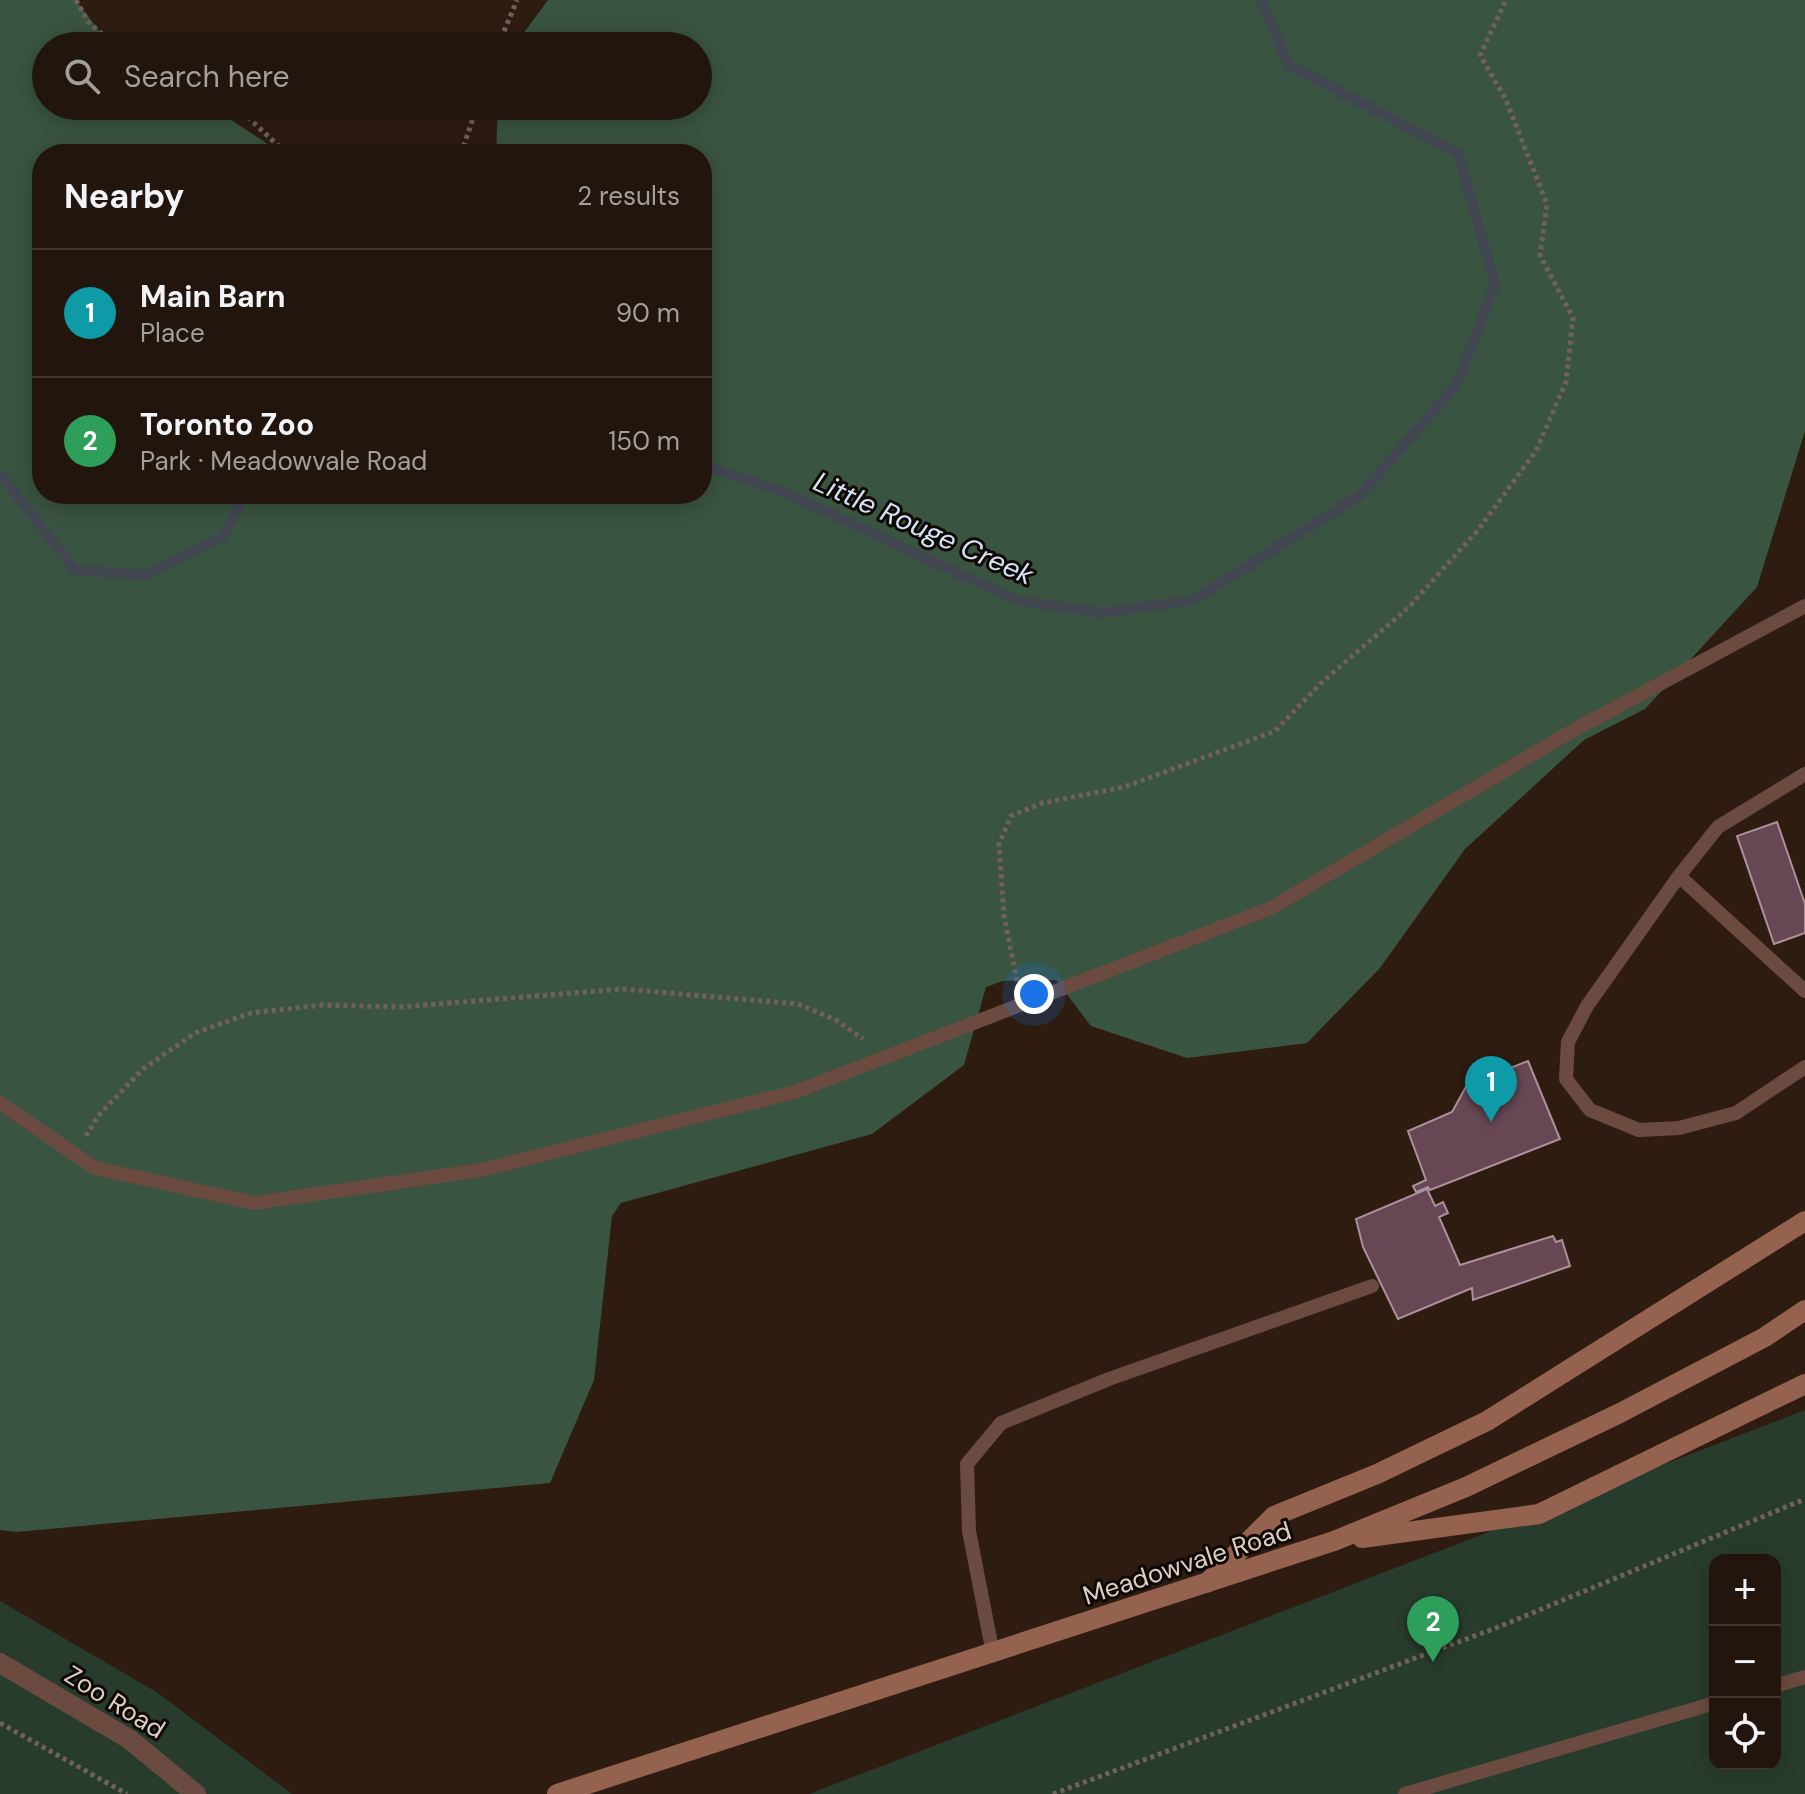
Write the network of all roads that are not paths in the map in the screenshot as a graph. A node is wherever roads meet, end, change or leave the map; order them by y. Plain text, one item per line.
1 (1805, 606) edge
2 (1805, 774) edge
3 (1679, 876) junction
4 (1805, 991) edge
5 (1805, 1067) edge
6 (0, 1103) edge
7 (1805, 1221) edge
8 (1372, 1286) dead end
9 (1805, 1310) edge
10 (1805, 1384) edge
11 (1334, 1541) junction
12 (1204, 1586) junction
13 (993, 1654) junction
14 (0, 1663) edge
15 (1805, 1677) edge
16 (1781, 1684) edge
17 (1709, 1705) edge
18 (196, 1794) edge
19 (557, 1794) edge
20 (1405, 1794) edge

1 - 6 lane
2 - 3 lane
3 - 4 lane
3 - 5 lane
7 - 12 main road
8 - 13 lane
9 - 11 main road, Meadowvale Road
10 - 11 main road
11 - 12 main road, Meadowvale Road
12 - 13 main road, Meadowvale Road
13 - 19 main road, Meadowvale Road
14 - 18 street, Zoo Road
15 - 16 lane
17 - 20 lane

